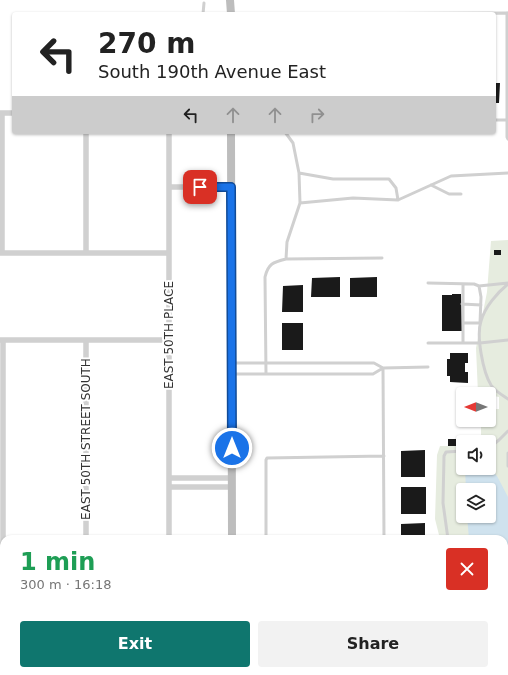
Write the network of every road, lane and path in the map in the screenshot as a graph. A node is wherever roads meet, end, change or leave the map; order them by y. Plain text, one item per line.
1 (230, 0) edge
2 (204, 3) dead end
3 (203, 12) edge
4 (230, 12) edge
5 (496, 13) edge
6 (507, 13) edge
7 (508, 81) edge
8 (1, 113) edge
9 (12, 113) edge
10 (496, 120) edge
11 (507, 120) edge
12 (86, 134) edge
13 (169, 134) edge
14 (231, 134) edge
15 (287, 134) edge
16 (508, 139) edge
17 (299, 173) junction
18 (508, 173) edge
19 (431, 185) junction
20 (169, 187) junction
21 (231, 187) junction
22 (461, 194) dead end
23 (398, 200) junction
24 (300, 203) junction
25 (1, 253) edge
26 (86, 253) junction
27 (169, 253) junction
28 (382, 258) dead end
29 (286, 259) junction
30 (428, 283) dead end
31 (463, 284) junction
32 (508, 284) edge
33 (479, 286) junction
34 (462, 304) junction
35 (482, 305) junction
36 (463, 323) junction
37 (480, 323) junction
38 (1, 340) edge
39 (86, 340) junction
40 (169, 340) junction
41 (508, 340) edge
42 (428, 343) dead end
43 (463, 343) junction
44 (480, 343) junction
45 (232, 363) junction
46 (266, 364) junction
47 (428, 367) dead end
48 (383, 368) junction
49 (232, 374) junction
50 (266, 374) junction
51 (508, 399) edge
52 (508, 431) edge
53 (496, 443) edge
54 (456, 452) edge
55 (508, 453) edge
56 (384, 456) junction
57 (508, 466) edge
58 (170, 478) junction
59 (232, 478) junction
60 (170, 487) junction
61 (232, 487) junction
62 (2, 535) edge
63 (86, 535) edge
64 (169, 535) edge
65 (232, 535) edge
66 (266, 535) edge
67 (384, 535) edge
68 (447, 535) edge

1 - 4 street
2 - 3 lane
5 - 6 lane
6 - 7 lane
7 - 11 lane
8 - 9 street
8 - 25 street
10 - 11 lane
11 - 16 lane
12 - 26 street
13 - 20 street, EAST 50TH PLACE
14 - 21 street
15 - 17 lane
17 - 23 lane
17 - 24 lane
18 - 19 lane
19 - 22 lane
19 - 23 lane
20 - 21 street
20 - 27 street, EAST 50TH PLACE
21 - 45 street
23 - 24 lane
24 - 29 lane
25 - 26 street
26 - 27 street
27 - 40 street, EAST 50TH PLACE
28 - 29 lane
29 - 46 lane
30 - 31 lane
31 - 33 lane
31 - 34 lane
32 - 33 lane
32 - 37 lane
33 - 35 lane
34 - 35 lane
34 - 36 lane
35 - 37 lane
36 - 37 lane
36 - 43 lane
37 - 44 lane
38 - 39 street
38 - 62 street
39 - 40 street
39 - 63 street, EAST 50TH STREET SOUTH
40 - 58 street, EAST 50TH PLACE
41 - 44 lane
42 - 43 lane
43 - 44 lane
44 - 51 lane
45 - 46 lane
45 - 49 street
46 - 48 lane
46 - 50 lane
47 - 48 lane
48 - 50 lane
48 - 56 lane
49 - 50 lane
49 - 59 street
52 - 53 lane
54 - 68 lane
55 - 57 lane
56 - 66 lane
56 - 67 lane
58 - 59 street
58 - 60 street, EAST 50TH PLACE
59 - 61 street
60 - 61 street
60 - 64 street, EAST 50TH PLACE
61 - 65 street

